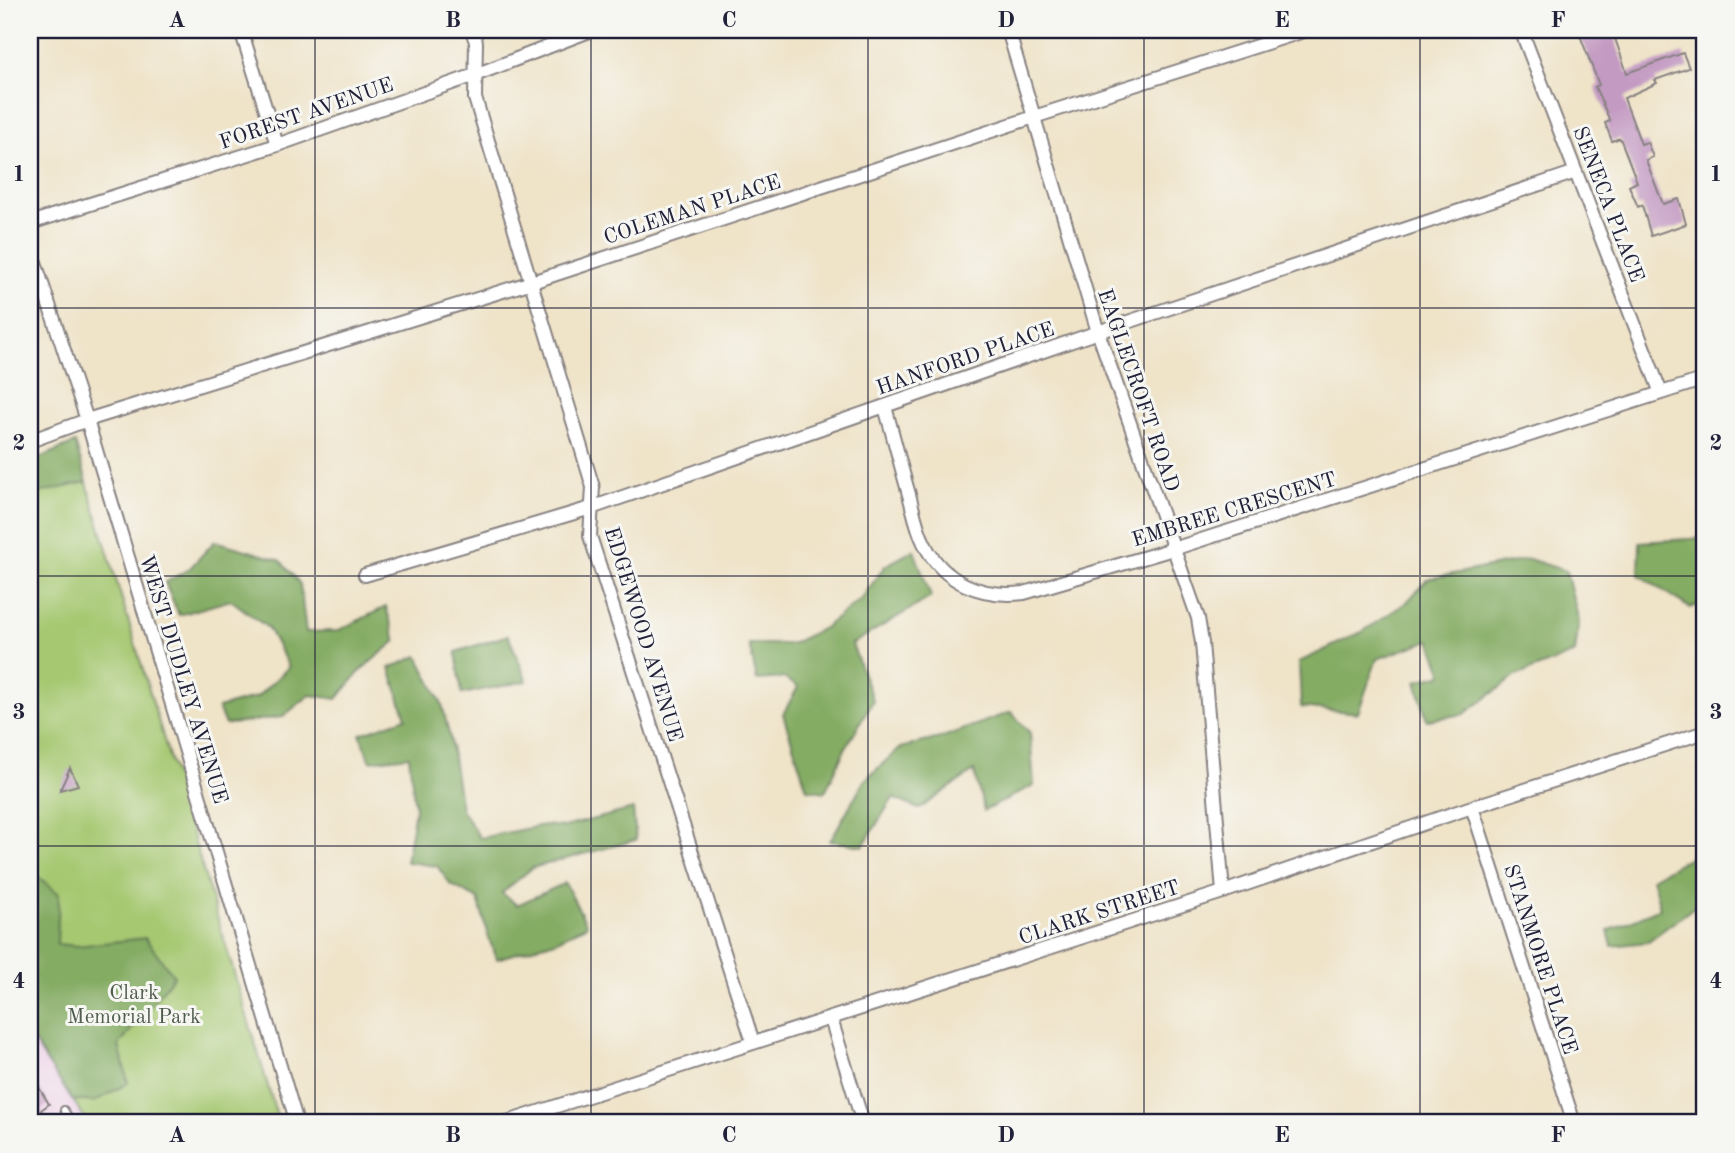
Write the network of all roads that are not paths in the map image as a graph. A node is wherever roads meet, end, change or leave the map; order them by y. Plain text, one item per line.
1 (241, 30) edge
2 (472, 30) edge
3 (592, 30) edge
4 (1008, 30) edge
5 (1307, 30) edge
6 (1521, 30) edge
7 (475, 75) junction
8 (1034, 117) junction
9 (277, 145) junction
10 (1576, 172) junction
11 (30, 223) edge
12 (30, 247) edge
13 (532, 282) junction
14 (1098, 332) junction
15 (1705, 379) edge
16 (1661, 393) junction
17 (885, 407) junction
18 (87, 420) junction
19 (30, 441) edge
20 (591, 508) junction
21 (1173, 549) junction
22 (365, 575) dead end
23 (1705, 732) edge
24 (1472, 807) junction
25 (1223, 892) junction
26 (831, 1019) junction
27 (752, 1042) junction
28 (64, 1110) dead end
29 (72, 1123) edge
30 (297, 1123) edge
31 (504, 1123) edge
32 (863, 1123) edge
33 (1574, 1123) edge

1 - 9 street
2 - 7 street, EDGEWOOD AVENUE
3 - 7 street, FOREST AVENUE
4 - 8 street, EAGLECROFT ROAD
5 - 8 street, COLEMAN PLACE
6 - 10 street, SENECA PLACE
7 - 9 street, FOREST AVENUE
7 - 13 street, EDGEWOOD AVENUE
8 - 13 street, COLEMAN PLACE
8 - 14 street, EAGLECROFT ROAD
9 - 11 street, FOREST AVENUE
10 - 14 street, HANFORD PLACE
10 - 16 street, SENECA PLACE
12 - 18 street, WEST DUDLEY AVENUE
13 - 18 street, COLEMAN PLACE
13 - 20 street, EDGEWOOD AVENUE
14 - 17 street, HANFORD PLACE
14 - 21 street, EAGLECROFT ROAD
15 - 16 street, EMBREE CRESCENT
16 - 21 street, EMBREE CRESCENT
17 - 20 street, HANFORD PLACE
17 - 21 street, EMBREE CRESCENT
18 - 19 street, COLEMAN PLACE
18 - 30 street, WEST DUDLEY AVENUE
20 - 22 street, HANFORD PLACE
20 - 27 street, EDGEWOOD AVENUE
21 - 25 street, EAGLECROFT ROAD
23 - 24 street, CLARK STREET
24 - 25 street, CLARK STREET
24 - 33 street, STANMORE PLACE
25 - 26 street, CLARK STREET
26 - 27 street, CLARK STREET
26 - 32 street
27 - 31 street, CLARK STREET
28 - 29 lane

